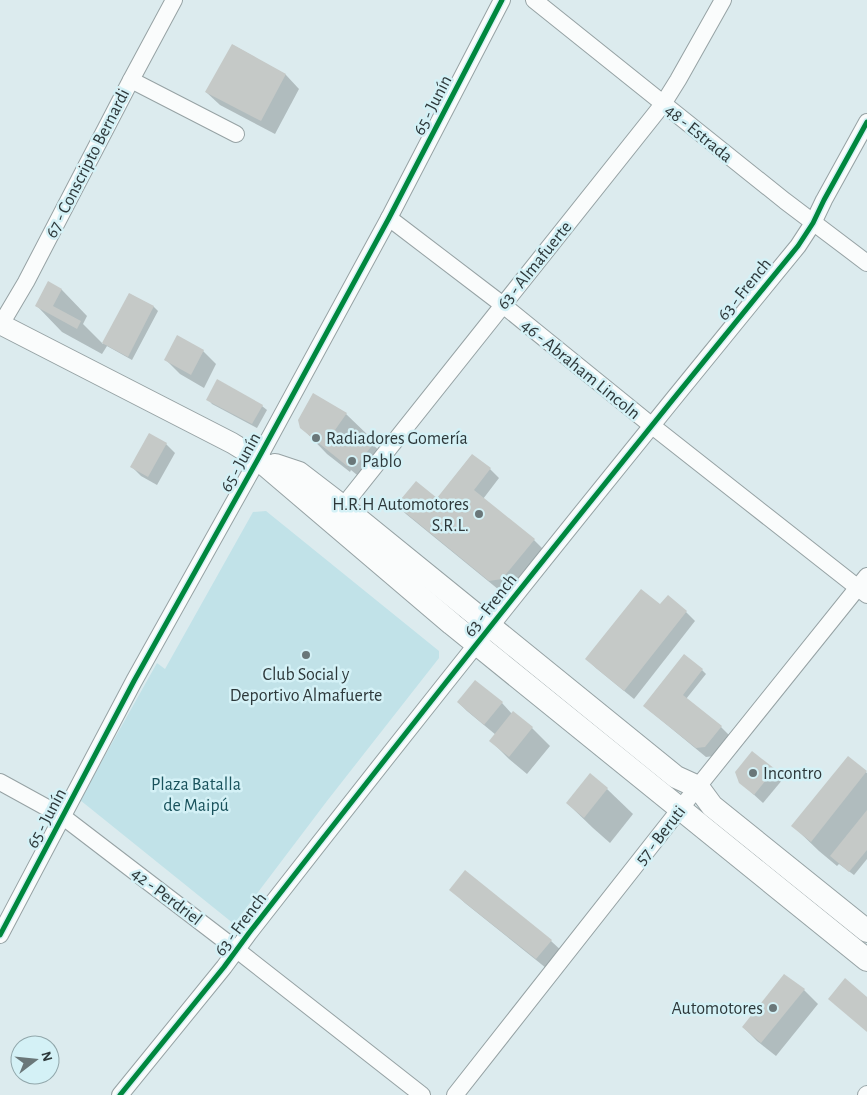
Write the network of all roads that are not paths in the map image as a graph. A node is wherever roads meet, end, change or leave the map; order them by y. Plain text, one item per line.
1 (174, 0) edge
2 (502, 0) edge
3 (534, 0) edge
4 (723, 0) edge
5 (131, 80) junction
6 (663, 104) junction
7 (867, 122) edge
8 (236, 134) dead end
9 (389, 218) junction
10 (813, 222) junction
11 (867, 263) edge
12 (502, 305) junction
13 (0, 325) edge
14 (651, 425) junction
15 (258, 459) junction
16 (337, 514) junction
17 (864, 586) edge
18 (490, 626) junction
19 (476, 644) junction
20 (0, 782) edge
21 (698, 787) junction
22 (680, 809) junction
23 (62, 816) junction
24 (867, 931) edge
25 (0, 936) edge
26 (237, 950) junction
27 (867, 960) edge
28 (120, 1095) edge
29 (422, 1095) edge
30 (455, 1095) edge

1 - 5 street, 67 - Conscripto Bernardi
2 - 9 street, 65 - Junín
3 - 6 street, 48 - Estrada
4 - 6 street, 63 - Almafuerte
5 - 8 street
5 - 13 street, 67 - Conscripto Bernardi
6 - 10 street, 48 - Estrada
6 - 12 street, 63 - Almafuerte
7 - 10 street, 63 - French
9 - 12 street, 46 - Abraham Lincoln
9 - 15 street, 65 - Junín
10 - 11 street, 48 - Estrada
10 - 14 street, 63 - French
12 - 14 street, 46 - Abraham Lincoln
12 - 16 street, 63 - Almafuerte
13 - 15 street
14 - 17 street, 46 - Abraham Lincoln
14 - 18 street, 63 - French
15 - 16 main road
15 - 23 street, 65 - Junín
16 - 18 main road
16 - 19 main road
17 - 21 street, 57 - Beruti
18 - 19 street, 63 - French
18 - 21 main road
19 - 22 main road
19 - 26 street, 63 - French
20 - 23 street, 42 - Perdriel
21 - 22 street, 57 - Beruti
21 - 24 main road
22 - 27 main road
22 - 30 street, 57 - Beruti
23 - 25 street, 65 - Junín
23 - 26 street, 42 - Perdriel
26 - 28 street, 63 - French
26 - 29 street, 42 - Perdriel

